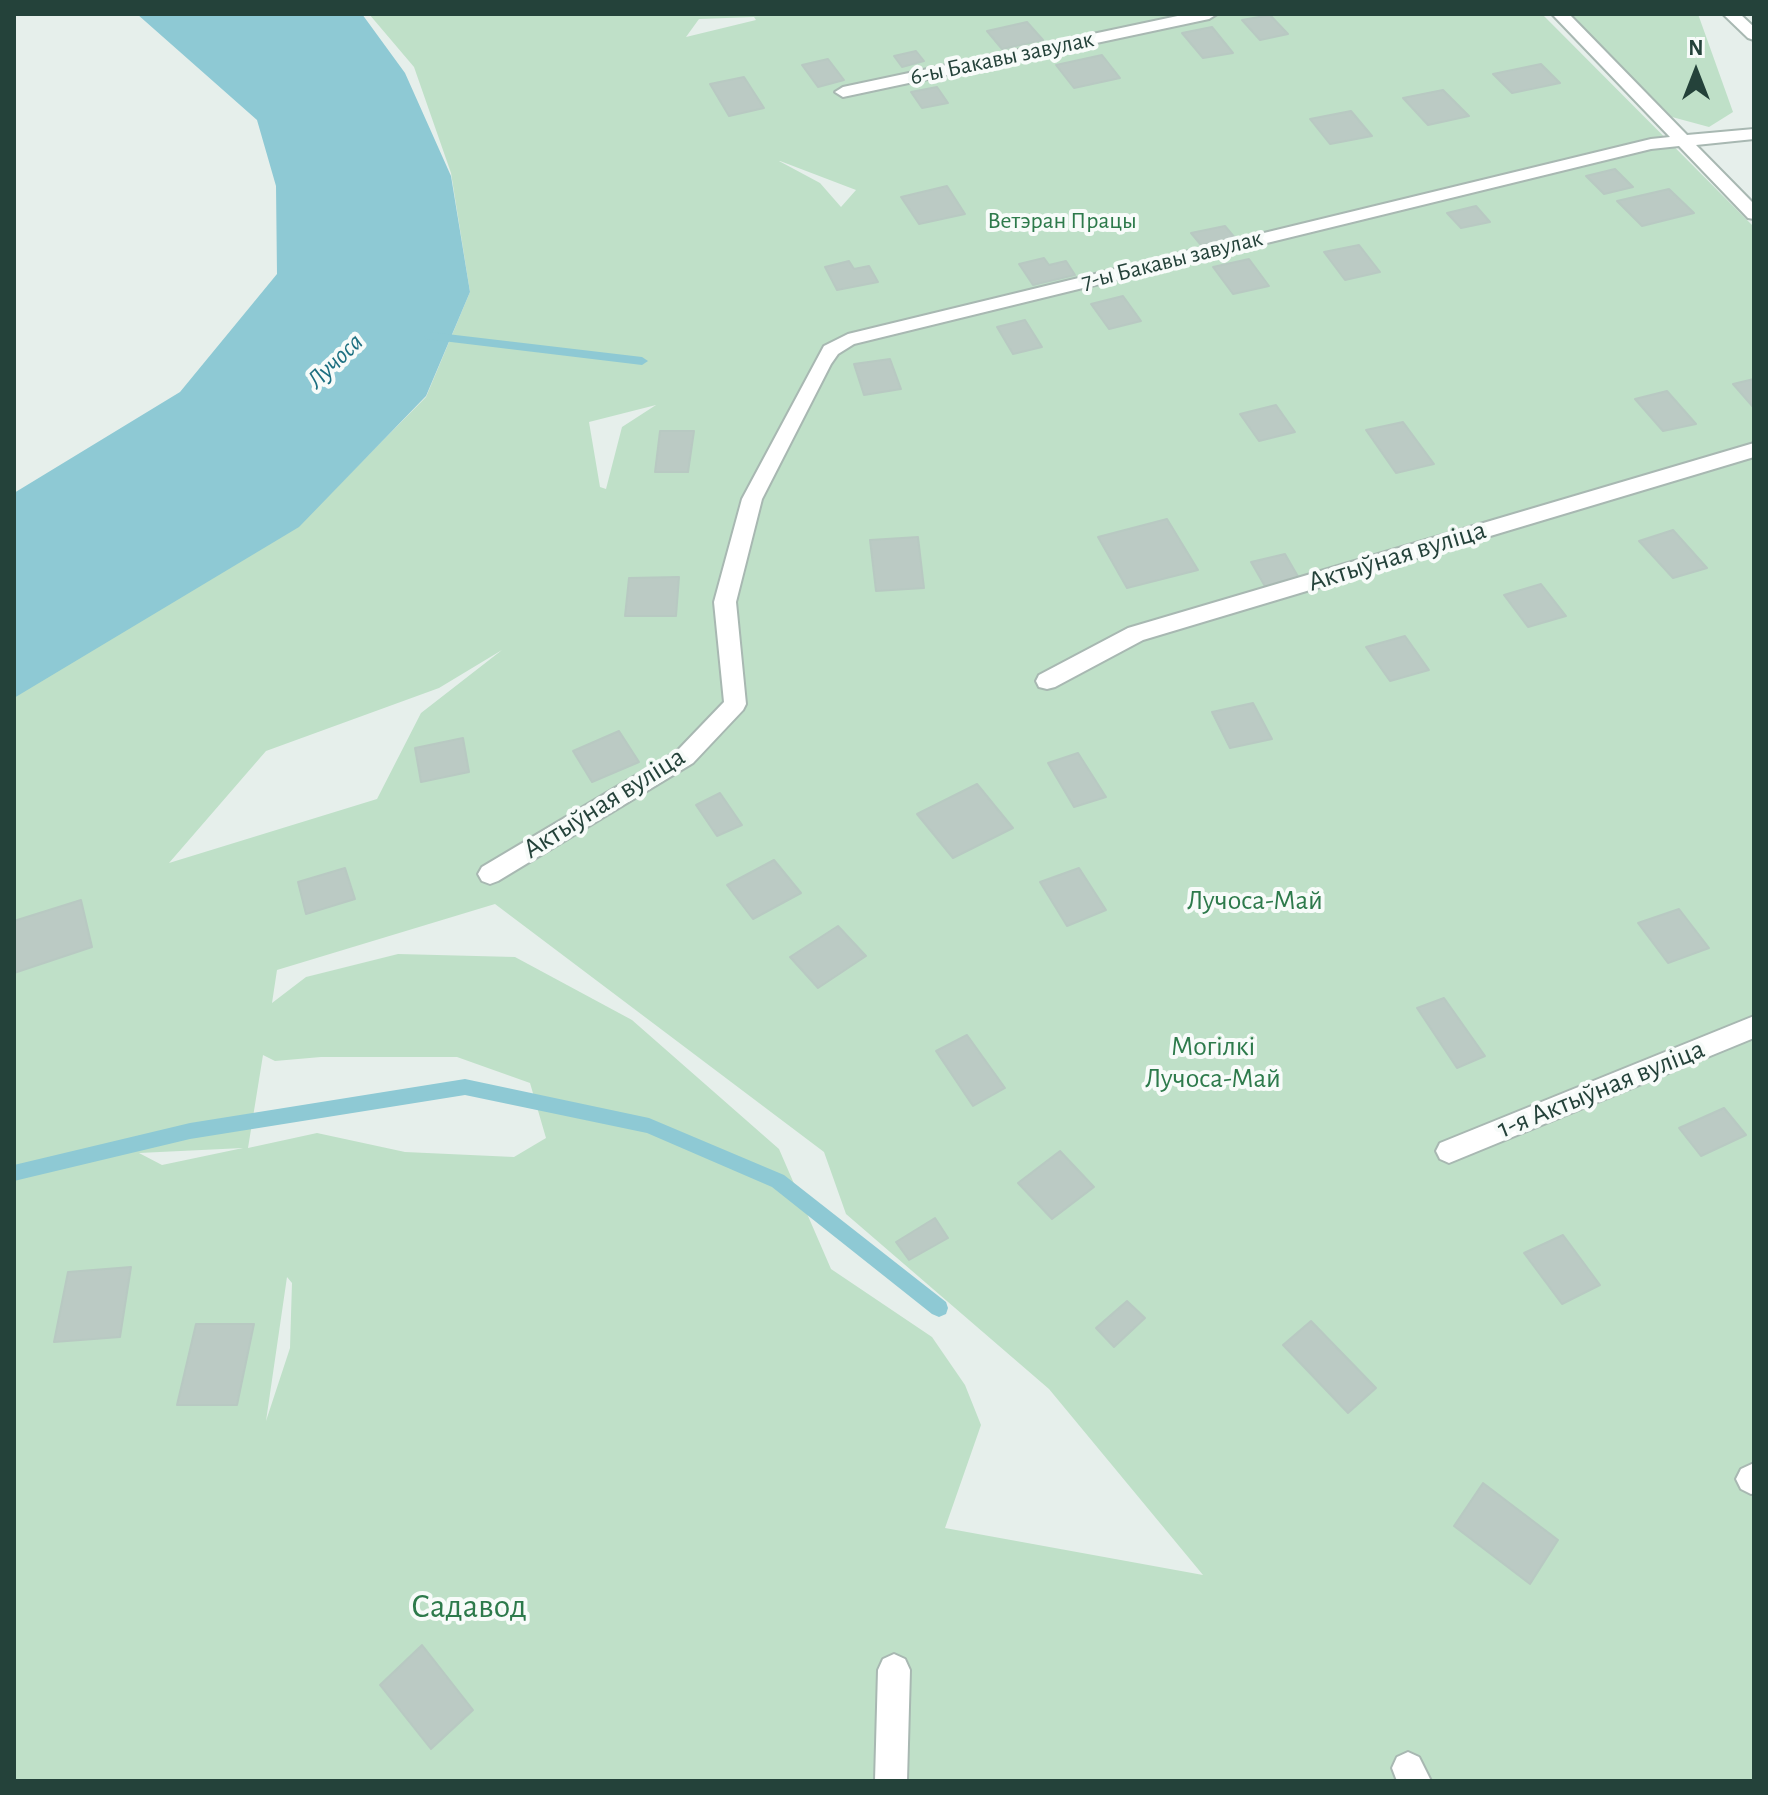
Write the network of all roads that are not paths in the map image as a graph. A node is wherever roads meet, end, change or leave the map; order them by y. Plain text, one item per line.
1 (1209, 14) edge
2 (1560, 14) edge
3 (1731, 14) edge
4 (1754, 35) edge
5 (843, 92) dead end
6 (1754, 134) edge
7 (1679, 140) junction
8 (1754, 214) edge
9 (1754, 450) edge
10 (752, 499) joint
11 (1047, 681) dead end
12 (490, 874) dead end
13 (1754, 1027) edge
14 (1449, 1151) dead end
15 (894, 1670) dead end
16 (891, 1781) edge

1 - 5 street, 6-ы Бакавы завулак
2 - 7 street
3 - 4 street
6 - 7 street, 7-ы Бакавы завулак
7 - 8 street
7 - 10 street, 7-ы Бакавы завулак
9 - 11 street, Актыўная вуліца
10 - 12 street, Актыўная вуліца
13 - 14 street, 1-я Актыўная вуліца
15 - 16 street

